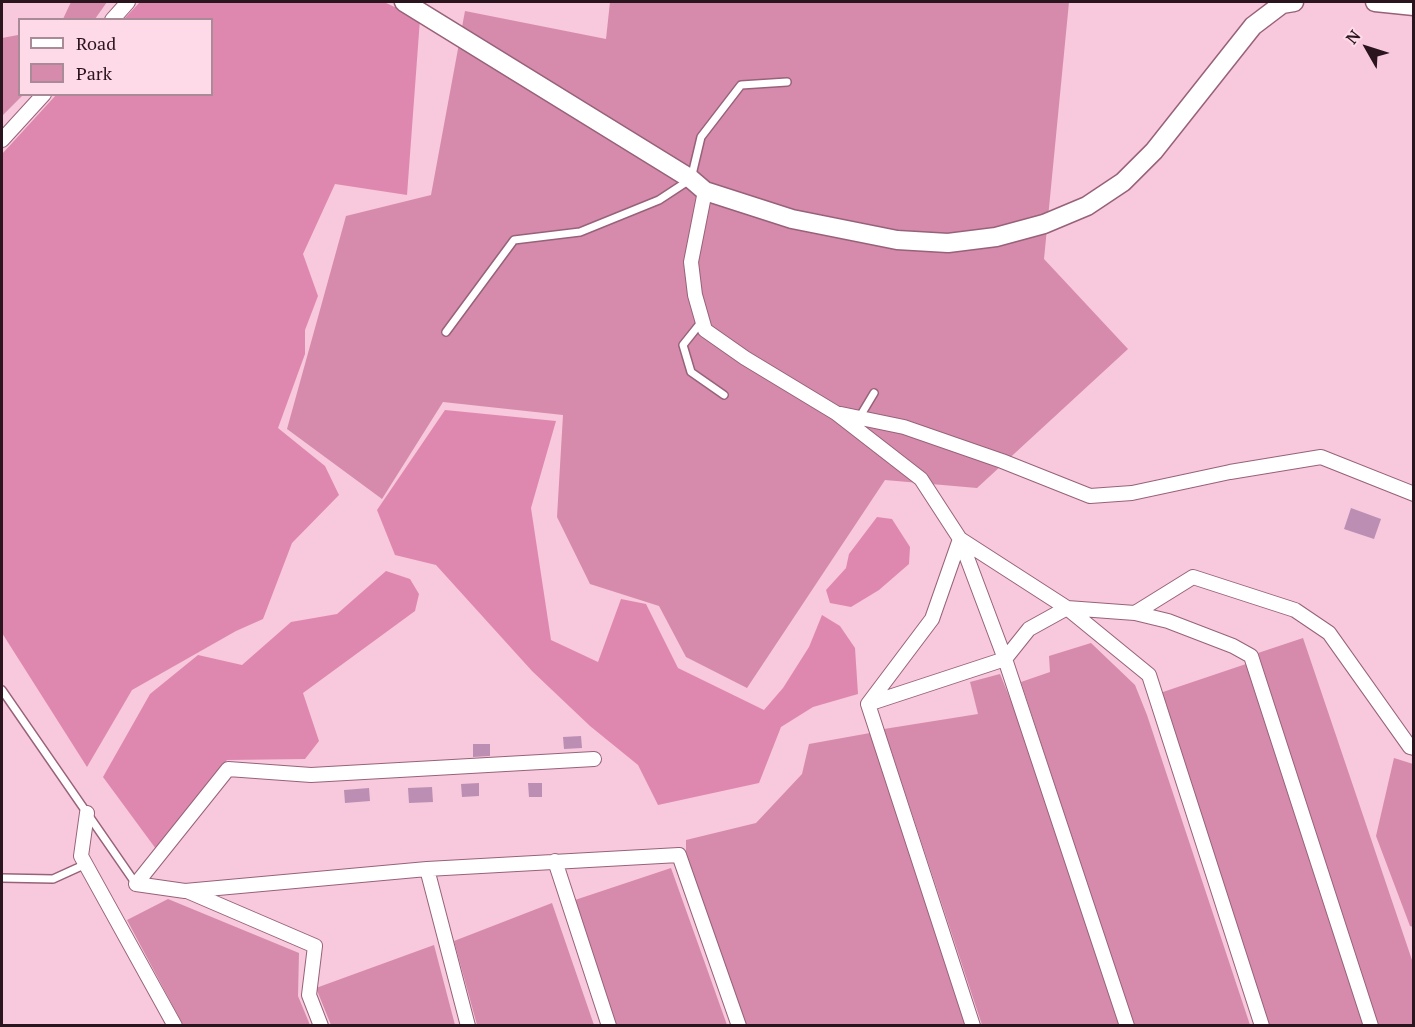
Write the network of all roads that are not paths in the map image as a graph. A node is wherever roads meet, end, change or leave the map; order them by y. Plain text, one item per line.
1 (128, 2) edge
2 (404, 2) edge
3 (1294, 2) edge
4 (1375, 2) edge
5 (1413, 6) edge
6 (114, 18) edge
7 (787, 81) dead end
8 (42, 96) edge
9 (2, 140) edge
10 (691, 178) junction
11 (705, 191) junction
12 (702, 320) junction
13 (446, 332) dead end
14 (874, 393) dead end
15 (724, 395) dead end
16 (836, 413) junction
17 (859, 418) junction
18 (1413, 494) edge
19 (960, 539) junction
20 (1067, 608) junction
21 (1135, 613) junction
22 (1005, 659) junction
23 (2, 690) edge
24 (868, 704) junction
25 (1413, 748) edge
26 (594, 759) dead end
27 (87, 813) junction
28 (555, 861) junction
29 (86, 864) junction
30 (427, 869) junction
31 (2, 878) edge
32 (136, 884) junction
33 (185, 891) junction
34 (175, 1026) edge
35 (321, 1026) edge
36 (468, 1026) edge
37 (609, 1026) edge
38 (739, 1026) edge
39 (973, 1026) edge
40 (1127, 1026) edge
41 (1262, 1026) edge
42 (1371, 1026) edge

1 - 6 street
2 - 10 street
3 - 11 street
4 - 5 street
7 - 10 lane
8 - 9 street
10 - 11 street
10 - 13 lane
11 - 12 street
12 - 15 lane
12 - 16 street
14 - 17 lane
16 - 17 street
16 - 19 street
17 - 18 street
19 - 20 street
19 - 22 street
19 - 24 street
20 - 21 street
20 - 22 street
20 - 41 street
21 - 25 street
21 - 42 street
22 - 24 street
22 - 40 street
23 - 27 lane
24 - 39 street
26 - 32 street
27 - 29 street
27 - 32 lane
28 - 30 street
28 - 37 street
28 - 38 street
29 - 31 lane
29 - 34 street
30 - 33 street
30 - 36 street
32 - 33 street
33 - 35 street

